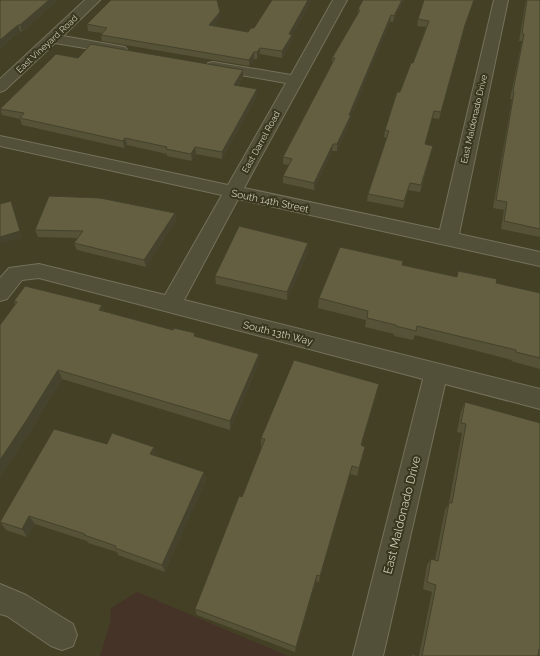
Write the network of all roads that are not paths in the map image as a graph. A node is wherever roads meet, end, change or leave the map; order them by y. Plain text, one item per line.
1 (91, 0) edge
2 (340, 0) edge
3 (501, 0) edge
4 (52, 38) junction
5 (130, 52) edge
6 (201, 64) edge
7 (296, 80) junction
8 (0, 88) edge
9 (0, 141) edge
10 (233, 193) junction
11 (448, 239) junction
12 (540, 258) edge
13 (0, 293) edge
14 (170, 305) junction
15 (436, 374) junction
16 (540, 399) edge
17 (0, 598) edge
18 (62, 635) dead end
19 (368, 656) edge

1 - 4 street, East Vineyard Road
2 - 7 street, East Darrel Road
3 - 11 street, East Maldonado Drive
4 - 5 street
4 - 8 street, East Vineyard Road
6 - 7 street
7 - 10 street, East Darrel Road
9 - 10 street, South 14th Street
10 - 11 street, South 14th Street
10 - 14 street, East Darrel Road
11 - 12 street, South 14th Street
13 - 14 street, South 13th Way
14 - 15 street, South 13th Way
15 - 16 street, South 13th Way
15 - 19 street, East Maldonado Drive
17 - 18 street

